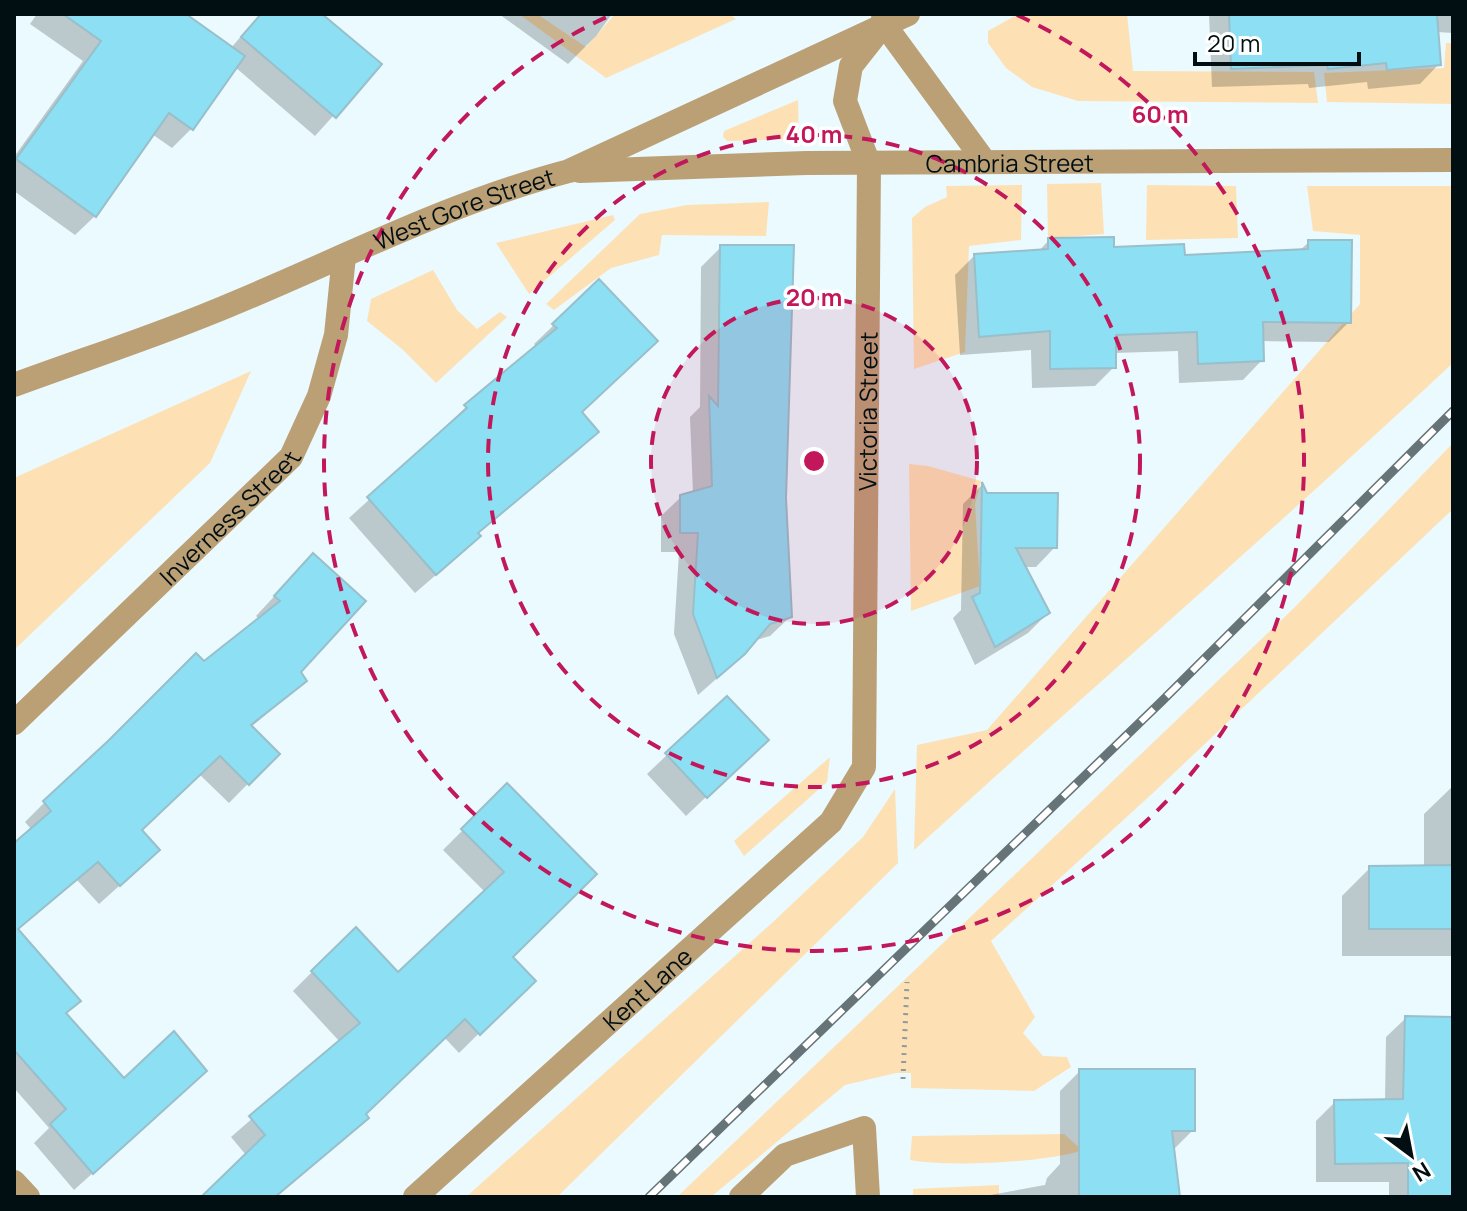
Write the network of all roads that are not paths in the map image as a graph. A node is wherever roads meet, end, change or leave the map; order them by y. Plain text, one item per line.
1 (908, 14) edge
2 (884, 19) edge
3 (1453, 160) edge
4 (985, 162) junction
5 (869, 164) junction
6 (569, 171) junction
7 (344, 256) junction
8 (14, 385) edge
9 (14, 723) edge
10 (864, 767) joint
11 (14, 1182) edge
12 (28, 1197) edge
13 (415, 1197) edge
14 (741, 1197) edge
15 (868, 1197) edge

1 - 2 street, West Gore Street
2 - 4 street
2 - 5 street, Victoria Street
2 - 6 street, West Gore Street
3 - 4 street, Cambria Street
4 - 5 street, Cambria Street
5 - 6 street, Cambria Street
5 - 10 street, Victoria Street
6 - 7 street, West Gore Street
7 - 8 street, West Gore Street
7 - 9 street, Inverness Street
10 - 13 street, Kent Lane
11 - 12 street
14 - 15 street

